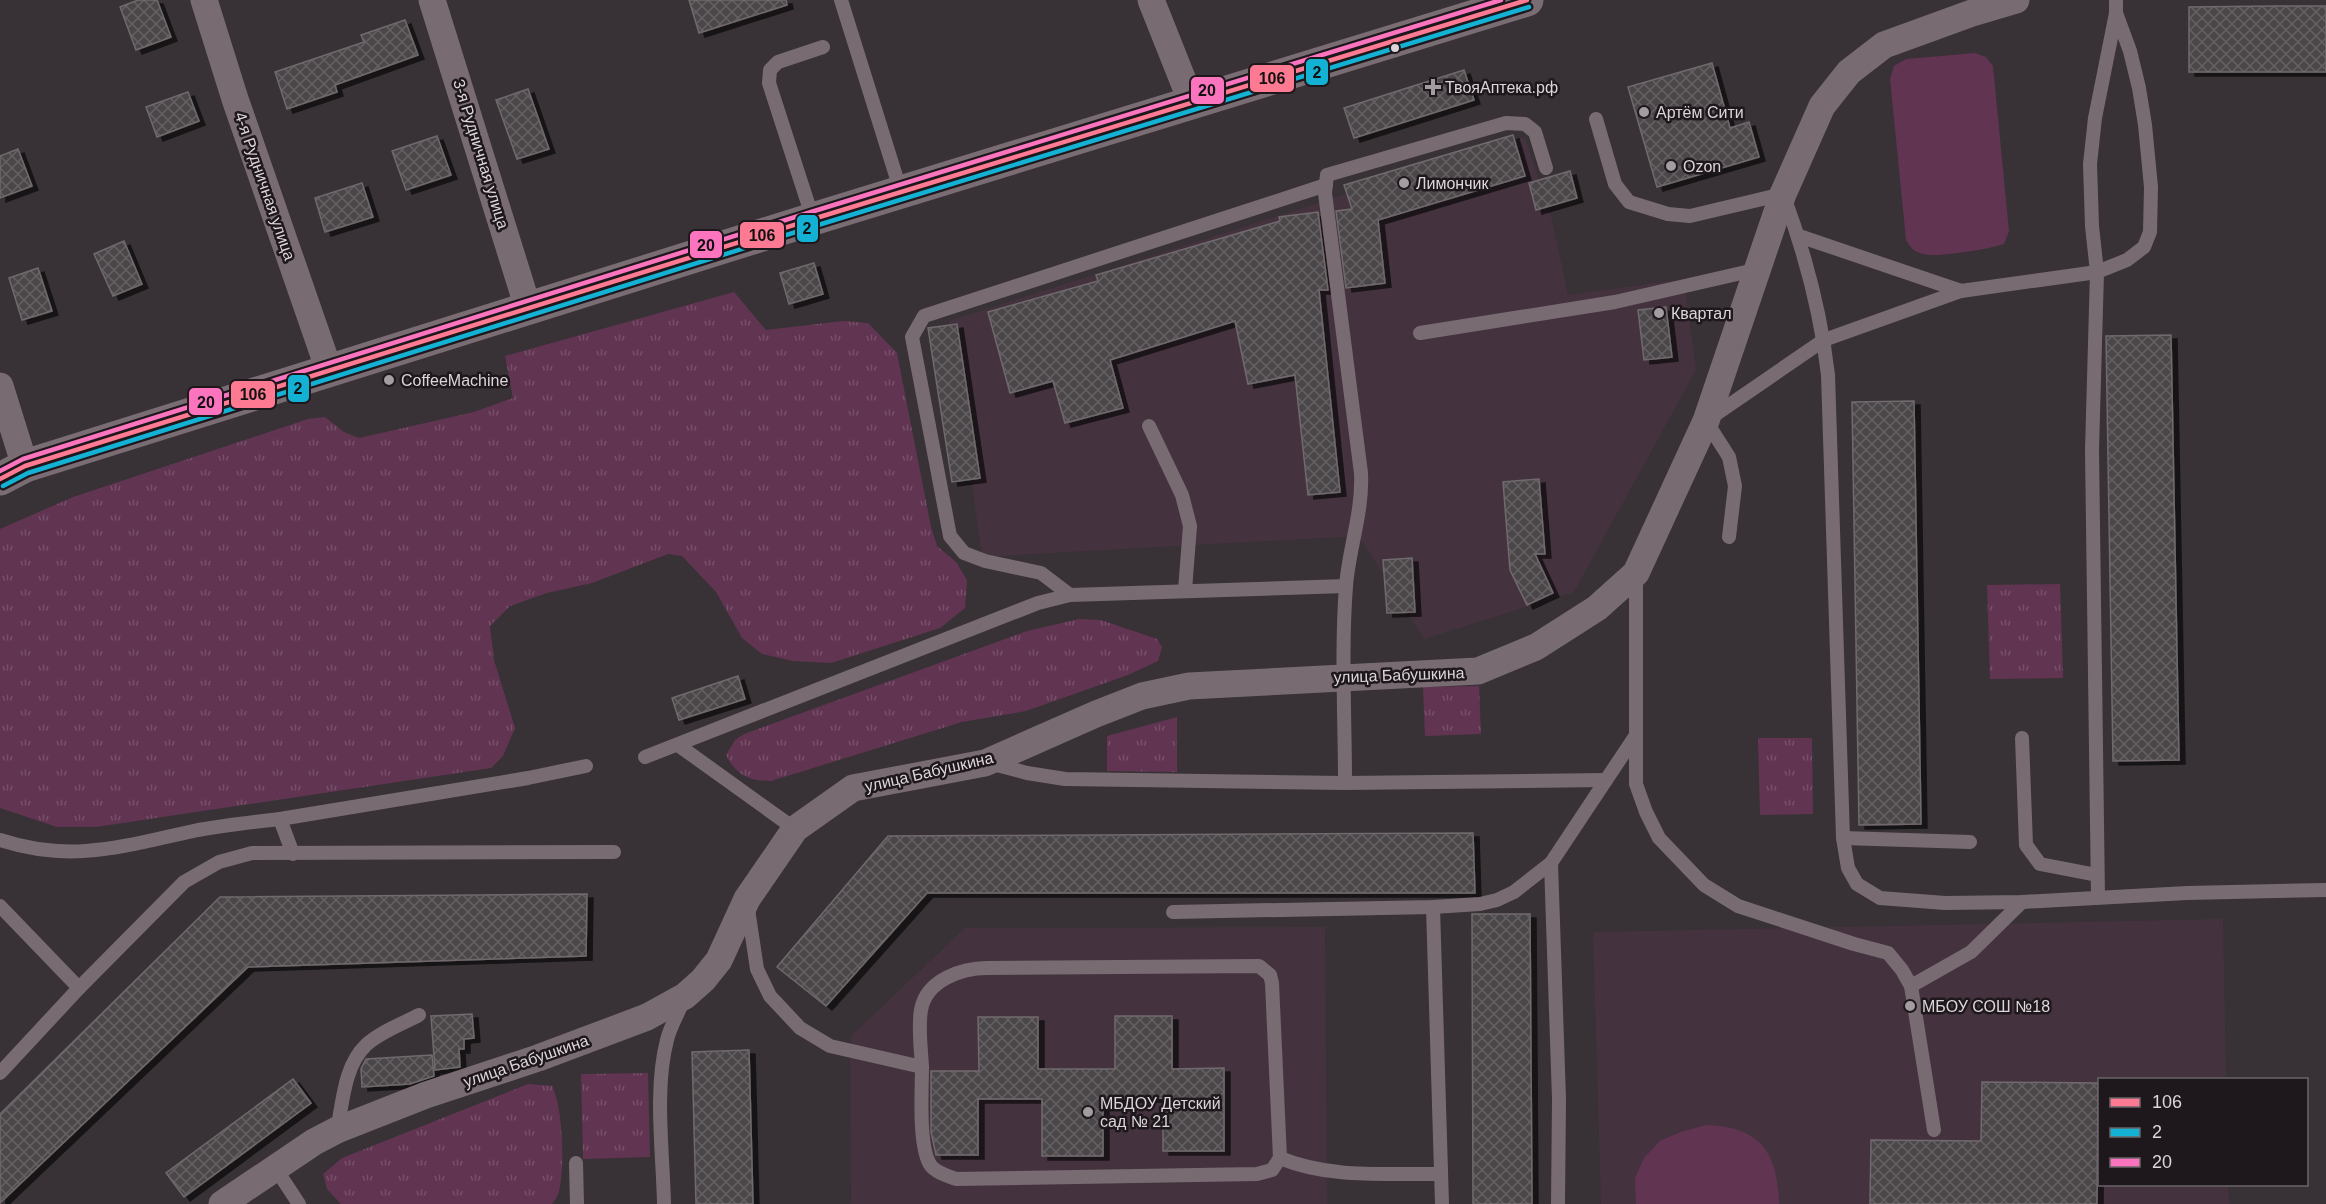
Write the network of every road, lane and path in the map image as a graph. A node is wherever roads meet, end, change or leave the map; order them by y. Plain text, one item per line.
1 (204, 0) edge
2 (432, 0) edge
3 (841, 0) edge
4 (1151, 0) edge
5 (1527, 0) edge
6 (2016, 0) edge
7 (2115, 7) edge
8 (1469, 9) edge
9 (823, 47) dead end
10 (1192, 103) junction
11 (1596, 119) dead end
12 (1546, 168) dead end
13 (1326, 185) junction
14 (901, 192) junction
15 (1783, 194) junction
16 (813, 219) junction
17 (1799, 236) junction
18 (1760, 269) junction
19 (2097, 272) junction
20 (1961, 291) junction
21 (528, 308) junction
22 (1420, 333) dead end
23 (1824, 340) junction
24 (335, 369) junction
25 (0, 386) edge
26 (1707, 421) junction
27 (1149, 426) dead end
28 (12, 472) edge
29 (1729, 537) dead end
30 (1636, 573) junction
31 (1346, 586) junction
32 (1185, 590) junction
33 (1070, 595) junction
34 (1344, 677) junction
35 (1636, 735) junction
36 (2022, 738) dead end
37 (678, 745) junction
38 (645, 757) dead end
39 (985, 762) junction
40 (586, 766) dead end
41 (1606, 780) junction
42 (1345, 783) junction
43 (280, 819) junction
44 (795, 829) junction
45 (1843, 838) junction
46 (0, 840) edge
47 (1970, 842) dead end
48 (614, 852) dead end
49 (293, 854) junction
50 (1551, 863) junction
51 (2097, 875) junction
52 (2326, 890) edge
53 (2098, 897) junction
54 (747, 899) junction
55 (2022, 902) junction
56 (0, 906) edge
57 (1433, 907) junction
58 (1173, 912) dead end
59 (1911, 986) junction
60 (79, 988) junction
61 (685, 996) junction
62 (419, 1015) dead end
63 (922, 1066) junction
64 (0, 1072) edge
65 (337, 1130) junction
66 (1934, 1130) dead end
67 (1280, 1158) junction
68 (576, 1163) dead end
69 (276, 1169) junction
70 (1441, 1174) junction
71 (222, 1204) edge
72 (299, 1204) edge
73 (578, 1204) edge
74 (664, 1204) edge
75 (1442, 1204) edge
76 (1558, 1204) edge

1 - 24 street, 4-я Рудничная улица
2 - 21 street, 3-я Рудничная улица
3 - 14 lane
4 - 10 street
5 - 8 main road
6 - 15 street
7 - 19 lane
7 - 19 lane
8 - 10 main road
9 - 16 lane
10 - 14 main road
11 - 15 lane
12 - 13 lane
13 - 31 lane
13 - 33 lane
14 - 16 main road
15 - 17 lane
15 - 18 street
16 - 21 main road
17 - 20 lane
17 - 23 lane
18 - 22 lane
18 - 26 street
19 - 20 lane
19 - 51 lane
20 - 23 lane
21 - 24 main road
23 - 26 lane
23 - 45 lane
24 - 28 main road
25 - 28 street
26 - 29 lane
26 - 30 street
27 - 32 lane
30 - 34 street, улица Бабушкина
30 - 35 lane
31 - 32 lane
31 - 34 lane
32 - 33 lane
33 - 37 lane
34 - 39 street, улица Бабушкина
34 - 42 lane
35 - 41 lane
35 - 59 lane
36 - 51 lane
37 - 38 lane
37 - 44 lane
39 - 42 lane
39 - 44 street, улица Бабушкина
40 - 43 lane
41 - 42 lane
41 - 50 lane
43 - 46 lane
43 - 49 lane
44 - 54 street, улица Бабушкина
45 - 47 lane
45 - 55 lane
48 - 49 lane
49 - 60 lane
50 - 57 lane
50 - 76 lane
51 - 53 lane
52 - 53 lane
53 - 55 lane
54 - 61 street, улица Бабушкина
54 - 63 lane
55 - 59 lane
56 - 60 lane
57 - 58 lane
57 - 70 lane
59 - 66 lane
60 - 64 lane
61 - 65 street, улица Бабушкина
61 - 74 lane
62 - 65 lane
63 - 67 lane
63 - 67 lane
65 - 69 street, улица Бабушкина
67 - 70 lane
68 - 73 lane
69 - 71 street, улица Бабушкина
69 - 72 lane
70 - 75 lane

